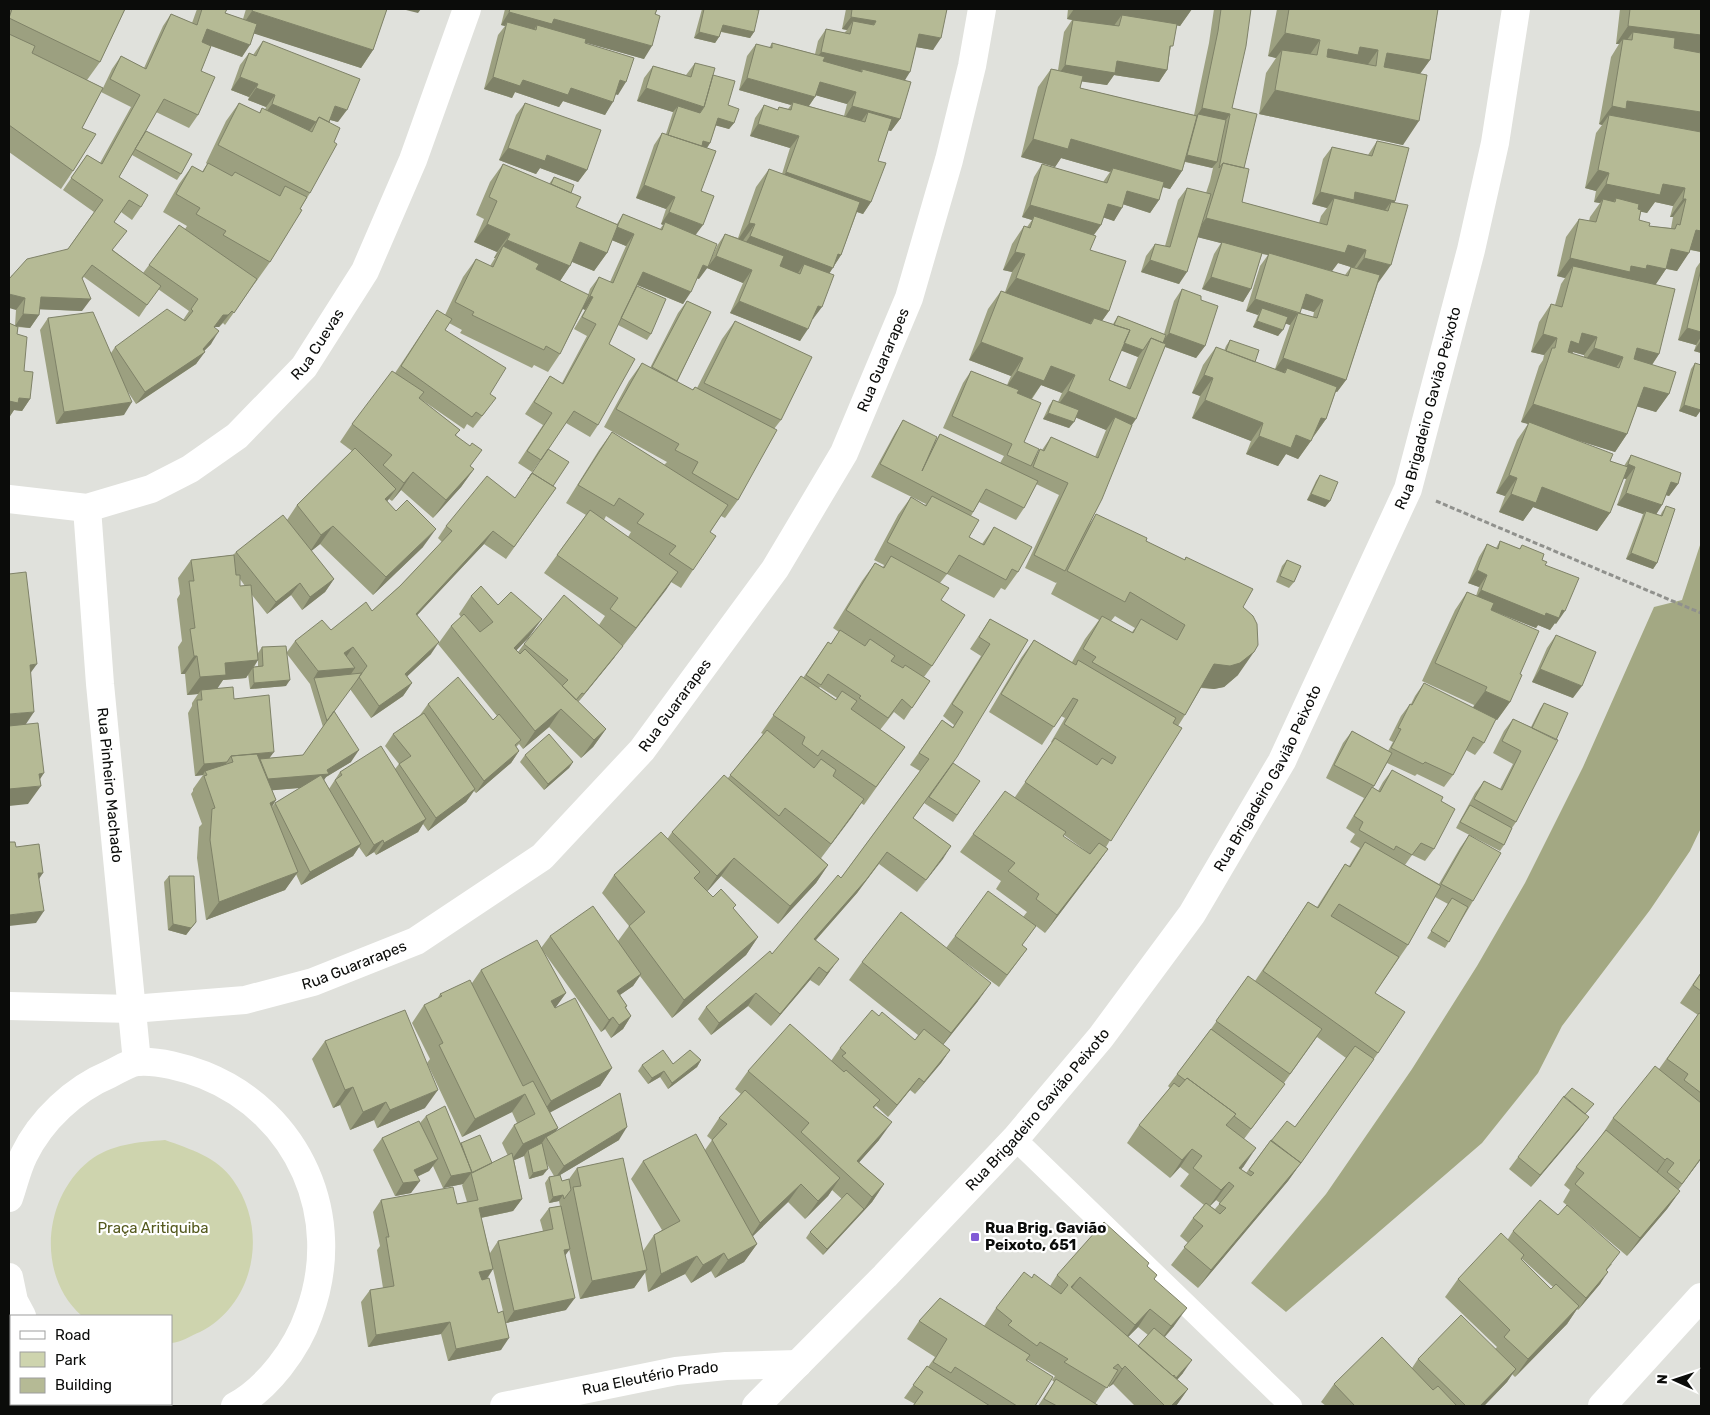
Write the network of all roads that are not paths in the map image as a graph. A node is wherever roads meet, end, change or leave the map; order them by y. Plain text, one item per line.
1 (467, 9) edge
2 (982, 9) edge
3 (1516, 9) edge
4 (9, 499) edge
5 (87, 508) junction
6 (9, 1006) edge
7 (132, 1009) junction
8 (137, 1062) junction
9 (1015, 1139) junction
10 (9, 1198) edge
11 (9, 1276) edge
12 (1701, 1297) edge
13 (22, 1315) edge
14 (798, 1364) junction
15 (235, 1406) edge
16 (504, 1406) edge
17 (756, 1406) edge
18 (1291, 1406) edge
19 (1602, 1406) edge

1 - 5 street, Rua Cuevas
2 - 7 street, Rua Guararapes
3 - 9 street, Rua Brigadeiro Gavião Peixoto
4 - 5 street, Rua Cuevas
5 - 7 street, Rua Pinheiro Machado
6 - 7 street, Rua Guararapes
7 - 8 street, Rua Pinheiro Machado
8 - 10 street
8 - 15 street
9 - 14 street, Rua Brigadeiro Gavião Peixoto
9 - 18 street
11 - 13 street
12 - 19 street
14 - 16 street, Rua Eleutério Prado
14 - 17 street, Rua Brigadeiro Gavião Peixoto

